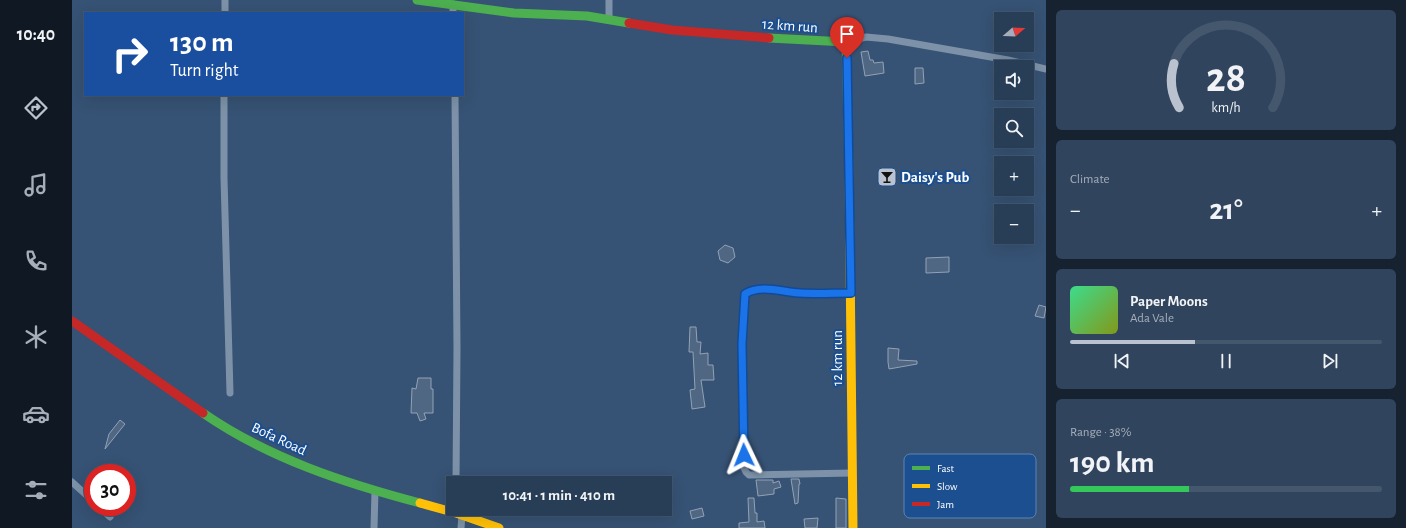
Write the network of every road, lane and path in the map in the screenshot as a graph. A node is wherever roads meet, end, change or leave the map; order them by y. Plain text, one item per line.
1 (225, 0) edge
2 (417, 0) edge
3 (609, 0) edge
4 (453, 8) edge
5 (225, 12) edge
6 (609, 20) junction
7 (846, 42) junction
8 (1046, 69) edge
9 (224, 96) edge
10 (455, 96) edge
11 (851, 293) junction
12 (72, 321) edge
13 (230, 393) dead end
14 (852, 473) junction
15 (456, 476) edge
16 (72, 482) edge
17 (375, 491) junction
18 (84, 493) edge
19 (446, 509) edge
20 (459, 516) edge
21 (468, 516) edge
22 (374, 528) edge
23 (461, 528) edge
24 (500, 528) edge
25 (853, 528) edge

1 - 5 street
2 - 4 street, 12 km run
3 - 6 street
4 - 6 street, 12 km run
6 - 7 street, 12 km run
7 - 8 street
7 - 11 street, 12 km run
9 - 13 street
10 - 15 street
11 - 14 street, 12 km run
11 - 14 street
12 - 17 street, Bofa Road
14 - 25 street, 12 km run
16 - 18 street
17 - 19 street, Bofa Road
17 - 22 street
20 - 23 street
21 - 24 street, Bofa Road

